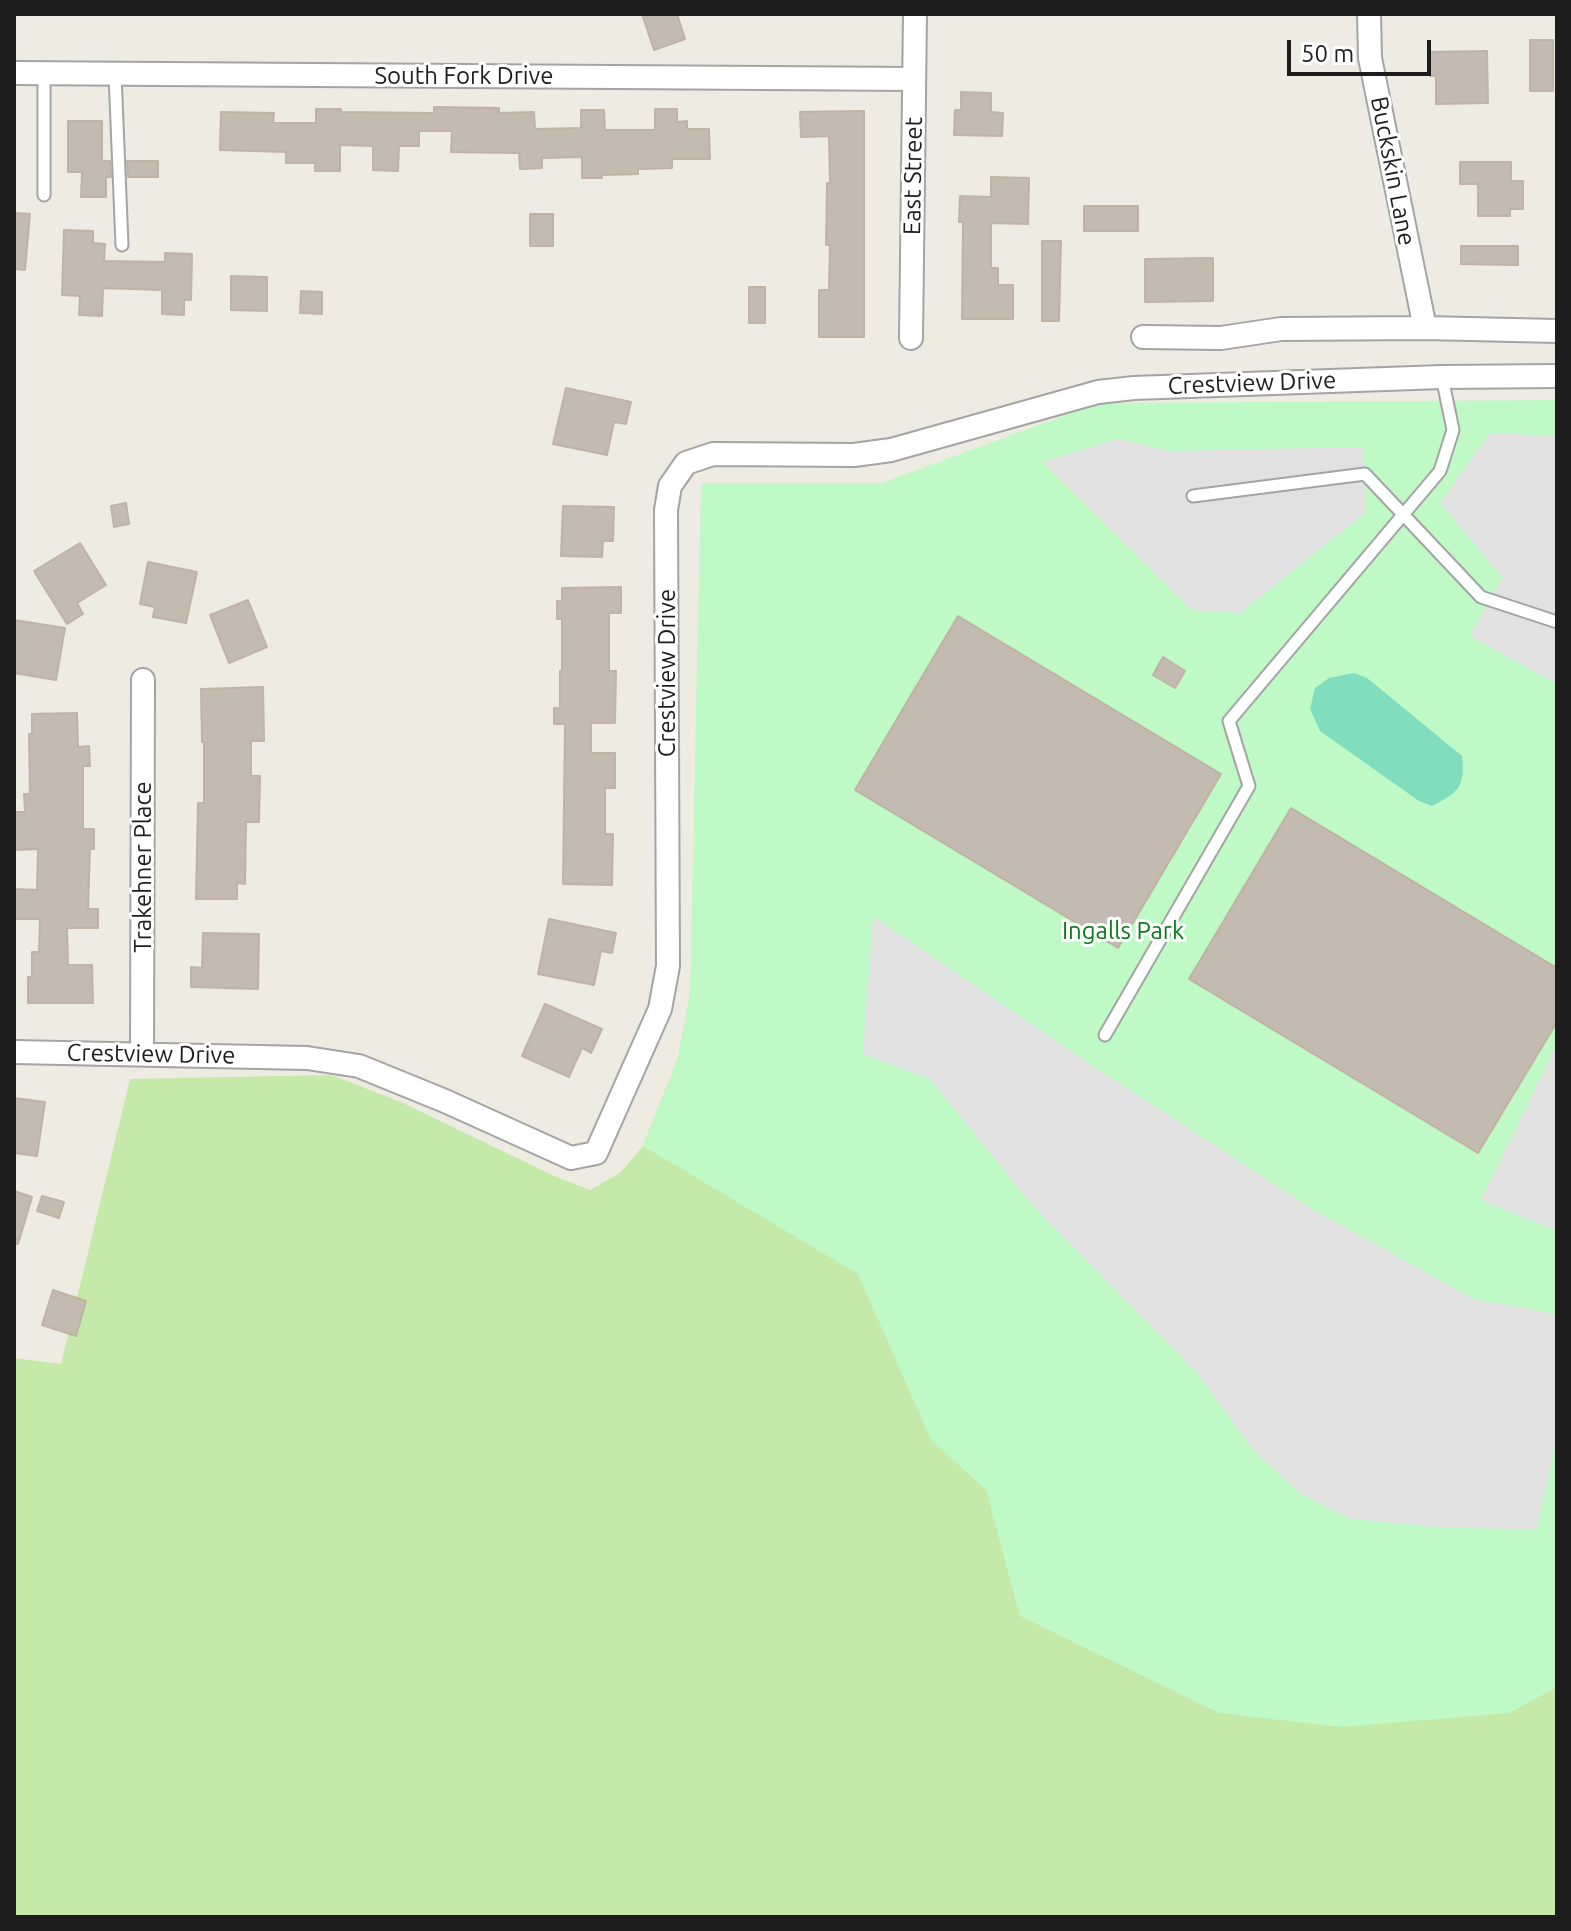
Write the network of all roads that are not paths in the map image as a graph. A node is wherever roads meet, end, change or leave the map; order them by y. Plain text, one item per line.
1 (915, 14) edge
2 (1369, 14) edge
3 (14, 73) edge
4 (44, 73) junction
5 (115, 74) junction
6 (914, 79) junction
7 (44, 195) dead end
8 (122, 245) dead end
9 (1425, 328) junction
10 (1557, 331) edge
11 (1143, 337) dead end
12 (911, 338) dead end
13 (1557, 376) edge
14 (1442, 377) junction
15 (1193, 496) dead end
16 (1403, 515) junction
17 (1557, 622) edge
18 (143, 680) dead end
19 (1105, 1035) dead end
20 (14, 1052) edge
21 (142, 1054) junction

1 - 6 street, East Street
2 - 9 street, Buckskin Lane
3 - 4 street, South Fork Drive
4 - 5 street, South Fork Drive
4 - 7 lane
5 - 6 street, South Fork Drive
5 - 8 lane
6 - 12 street, East Street
9 - 10 street, Crestview Drive
9 - 11 street, Crestview Drive
13 - 14 street, Crestview Drive
14 - 16 lane
14 - 21 street, Crestview Drive
15 - 16 lane
16 - 17 lane
16 - 19 lane
18 - 21 street, Trakehner Place
20 - 21 street, Crestview Drive

